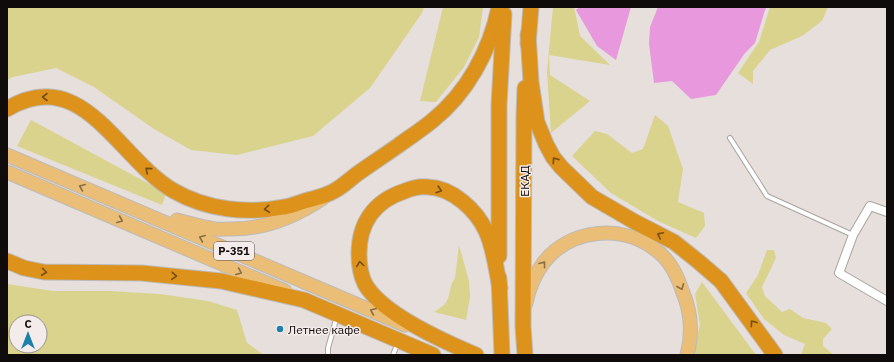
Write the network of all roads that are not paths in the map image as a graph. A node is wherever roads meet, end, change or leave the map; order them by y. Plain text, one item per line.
1 (499, 7) edge
2 (504, 7) edge
3 (531, 7) edge
4 (528, 34) junction
5 (7, 109) edge
6 (730, 138) dead end
7 (7, 155) edge
8 (7, 172) edge
9 (332, 192) junction
10 (138, 210) junction
11 (887, 212) edge
12 (853, 235) junction
13 (7, 261) edge
14 (500, 288) junction
15 (304, 300) junction
16 (887, 301) edge
17 (337, 314) junction
18 (523, 326) junction
19 (396, 347) edge
20 (460, 348) junction
21 (525, 349) edge
22 (328, 355) edge
23 (410, 355) edge
24 (434, 355) edge
25 (476, 355) edge
26 (502, 355) edge
27 (687, 355) edge
28 (775, 355) edge

1 - 9 highway
2 - 14 highway
3 - 4 highway, ЕКАД
4 - 18 highway, ЕКАД
28 -> 4 highway
9 -> 5 highway
6 - 12 lane
10 -> 7 main road, Р-351
8 -> 15 main road, Р-351
9 - 10 main road
20 -> 10 main road, Р-351
11 - 12 street
12 - 16 street
13 -> 15 highway
20 -> 14 highway
14 - 26 highway
15 - 17 highway, Р-351
17 - 19 highway, Р-351
17 - 22 lane
18 - 21 highway, ЕКАД
18 -> 27 main road
19 - 23 highway
19 - 24 highway
20 - 25 highway

